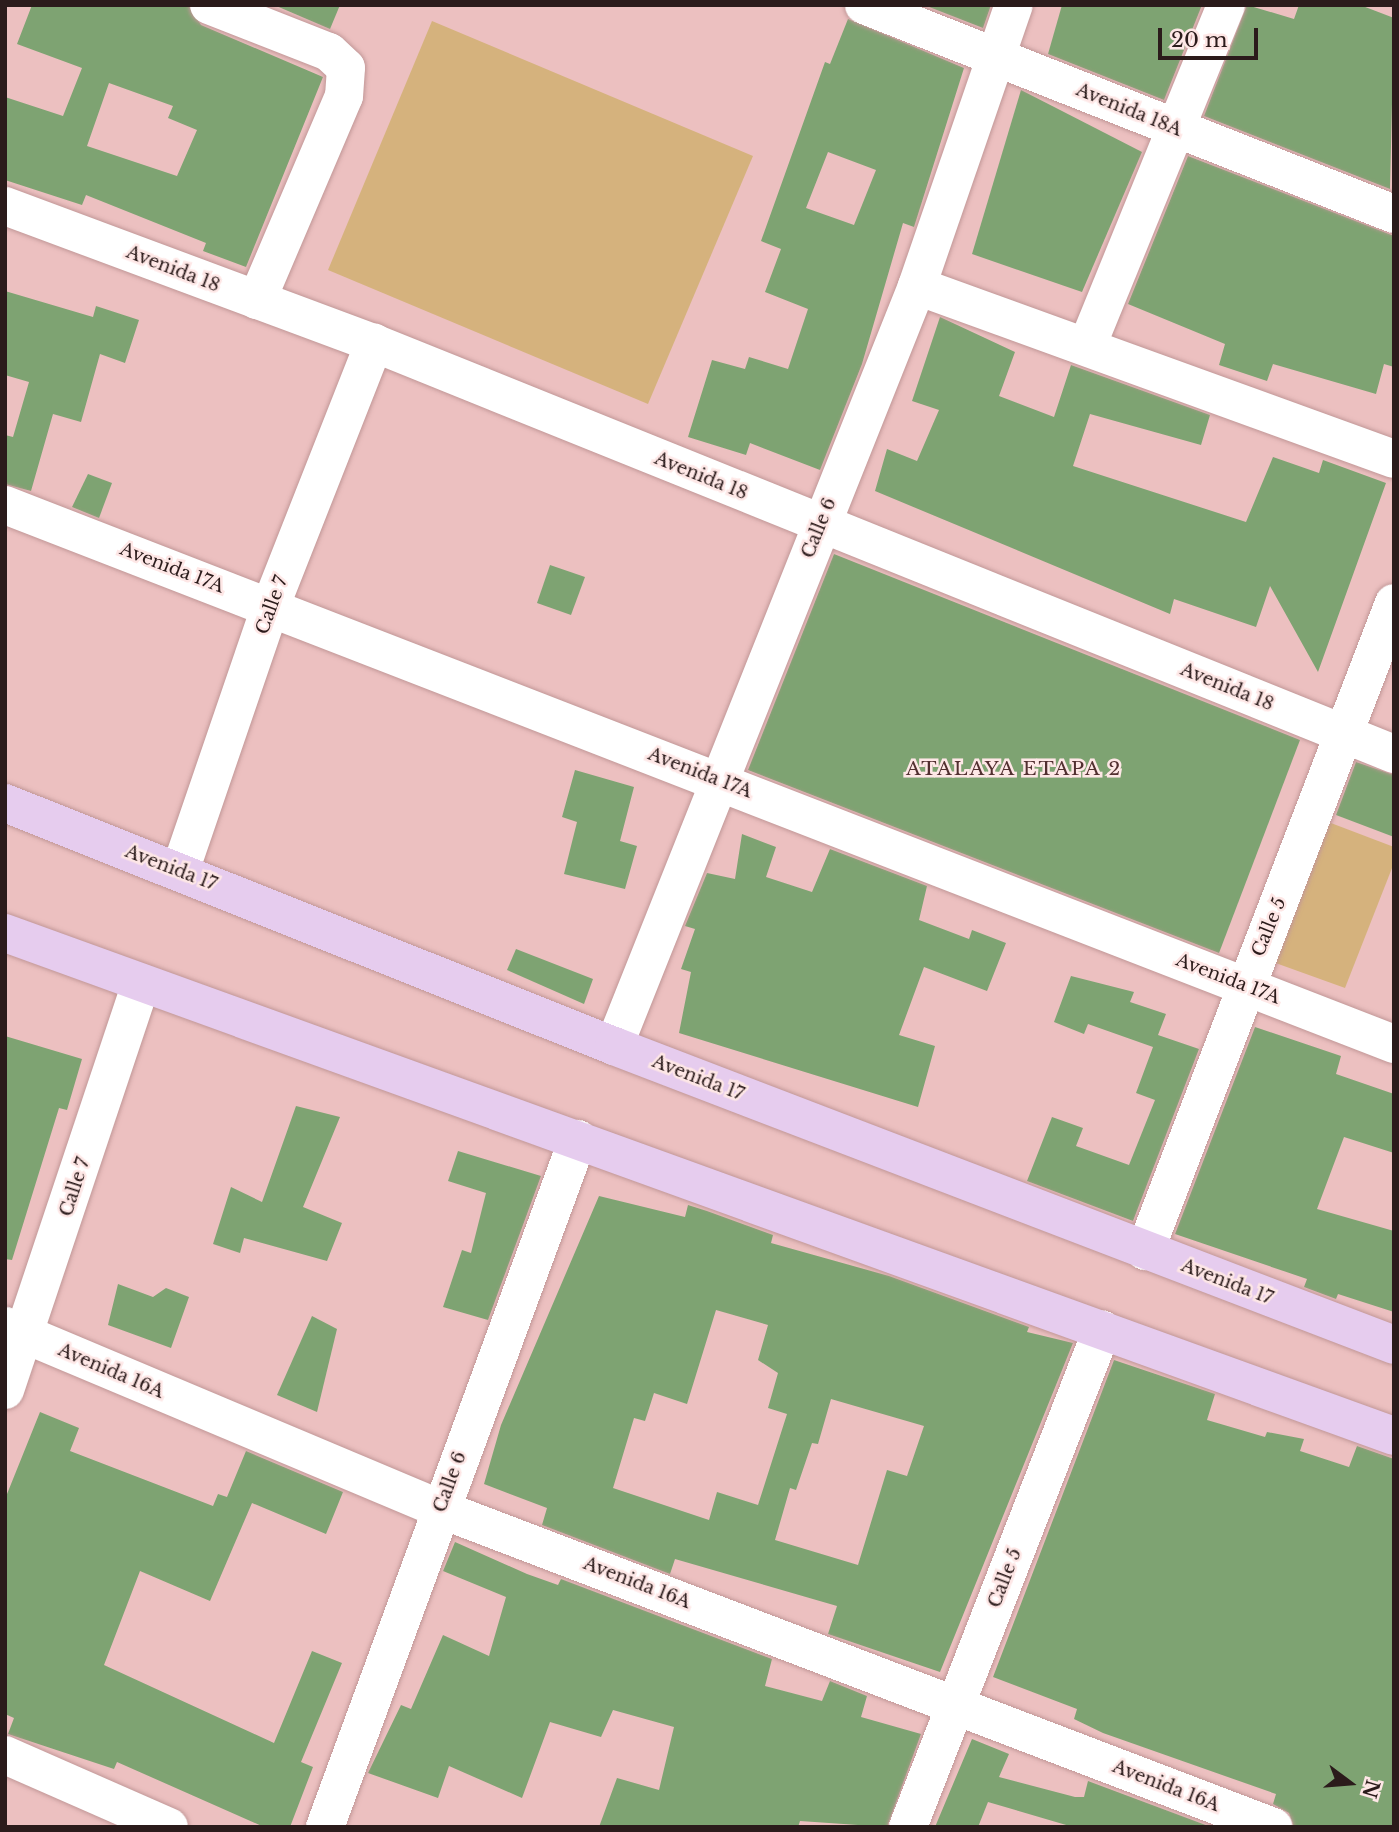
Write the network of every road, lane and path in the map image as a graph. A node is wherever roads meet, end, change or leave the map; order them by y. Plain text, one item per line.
1 (209, 5) edge
2 (864, 5) edge
3 (1014, 5) edge
4 (1226, 5) edge
5 (994, 57) junction
6 (1175, 129) junction
7 (5, 206) edge
8 (1394, 214) edge
9 (917, 286) junction
10 (257, 300) junction
11 (374, 343) junction
12 (1087, 346) junction
13 (1390, 447) edge
14 (5, 505) edge
15 (820, 525) junction
16 (1394, 603) edge
17 (271, 605) junction
18 (1346, 734) junction
19 (1394, 754) edge
20 (717, 779) junction
21 (5, 803) edge
22 (180, 870) junction
23 (5, 933) edge
24 (142, 983) junction
25 (1246, 986) junction
26 (1394, 1044) edge
27 (614, 1046) junction
28 (578, 1139) junction
29 (1145, 1251) junction
30 (1102, 1330) junction
31 (16, 1331) edge
32 (1394, 1345) edge
33 (5, 1390) edge
34 (1394, 1436) edge
35 (440, 1509) junction
36 (956, 1705) junction
37 (5, 1755) edge
38 (169, 1827) edge
39 (325, 1827) edge
40 (908, 1827) edge
41 (1273, 1827) edge

1 - 10 street
2 - 5 street, Avenida 18A
3 - 5 street, Calle 6
4 - 6 street
5 - 6 street, Avenida 18A
5 - 9 street, Calle 6
6 - 8 street, Avenida 18A
6 - 12 street
7 - 10 street, Avenida 18
9 - 12 street
9 - 15 street, Calle 6
10 - 11 street, Avenida 18
11 - 15 street, Avenida 18
11 - 17 street, Calle 7
12 - 13 street
14 - 17 street, Avenida 17A
15 - 18 street, Avenida 18
15 - 20 street, Calle 6
16 - 18 street, Calle 5
17 - 20 street, Avenida 17A
17 - 22 street, Calle 7
18 - 19 street, Avenida 18
18 - 25 street, Calle 5
20 - 25 street, Avenida 17A
20 - 27 street, Calle 6
21 - 22 main road, Avenida 17
22 - 27 main road, Avenida 17
23 - 24 main road
24 - 28 main road
24 - 31 street, Calle 7
25 - 26 street, Avenida 17A
25 - 29 street, Calle 5
27 - 29 main road, Avenida 17
28 - 30 main road
28 - 35 street, Calle 6
29 - 32 main road, Avenida 17
30 - 34 main road
30 - 36 street, Calle 5
31 - 33 street, Calle 7
31 - 35 street, Avenida 16A
35 - 36 street, Avenida 16A
35 - 39 street, Calle 6
36 - 40 street, Calle 5
36 - 41 street, Avenida 16A
37 - 38 street

